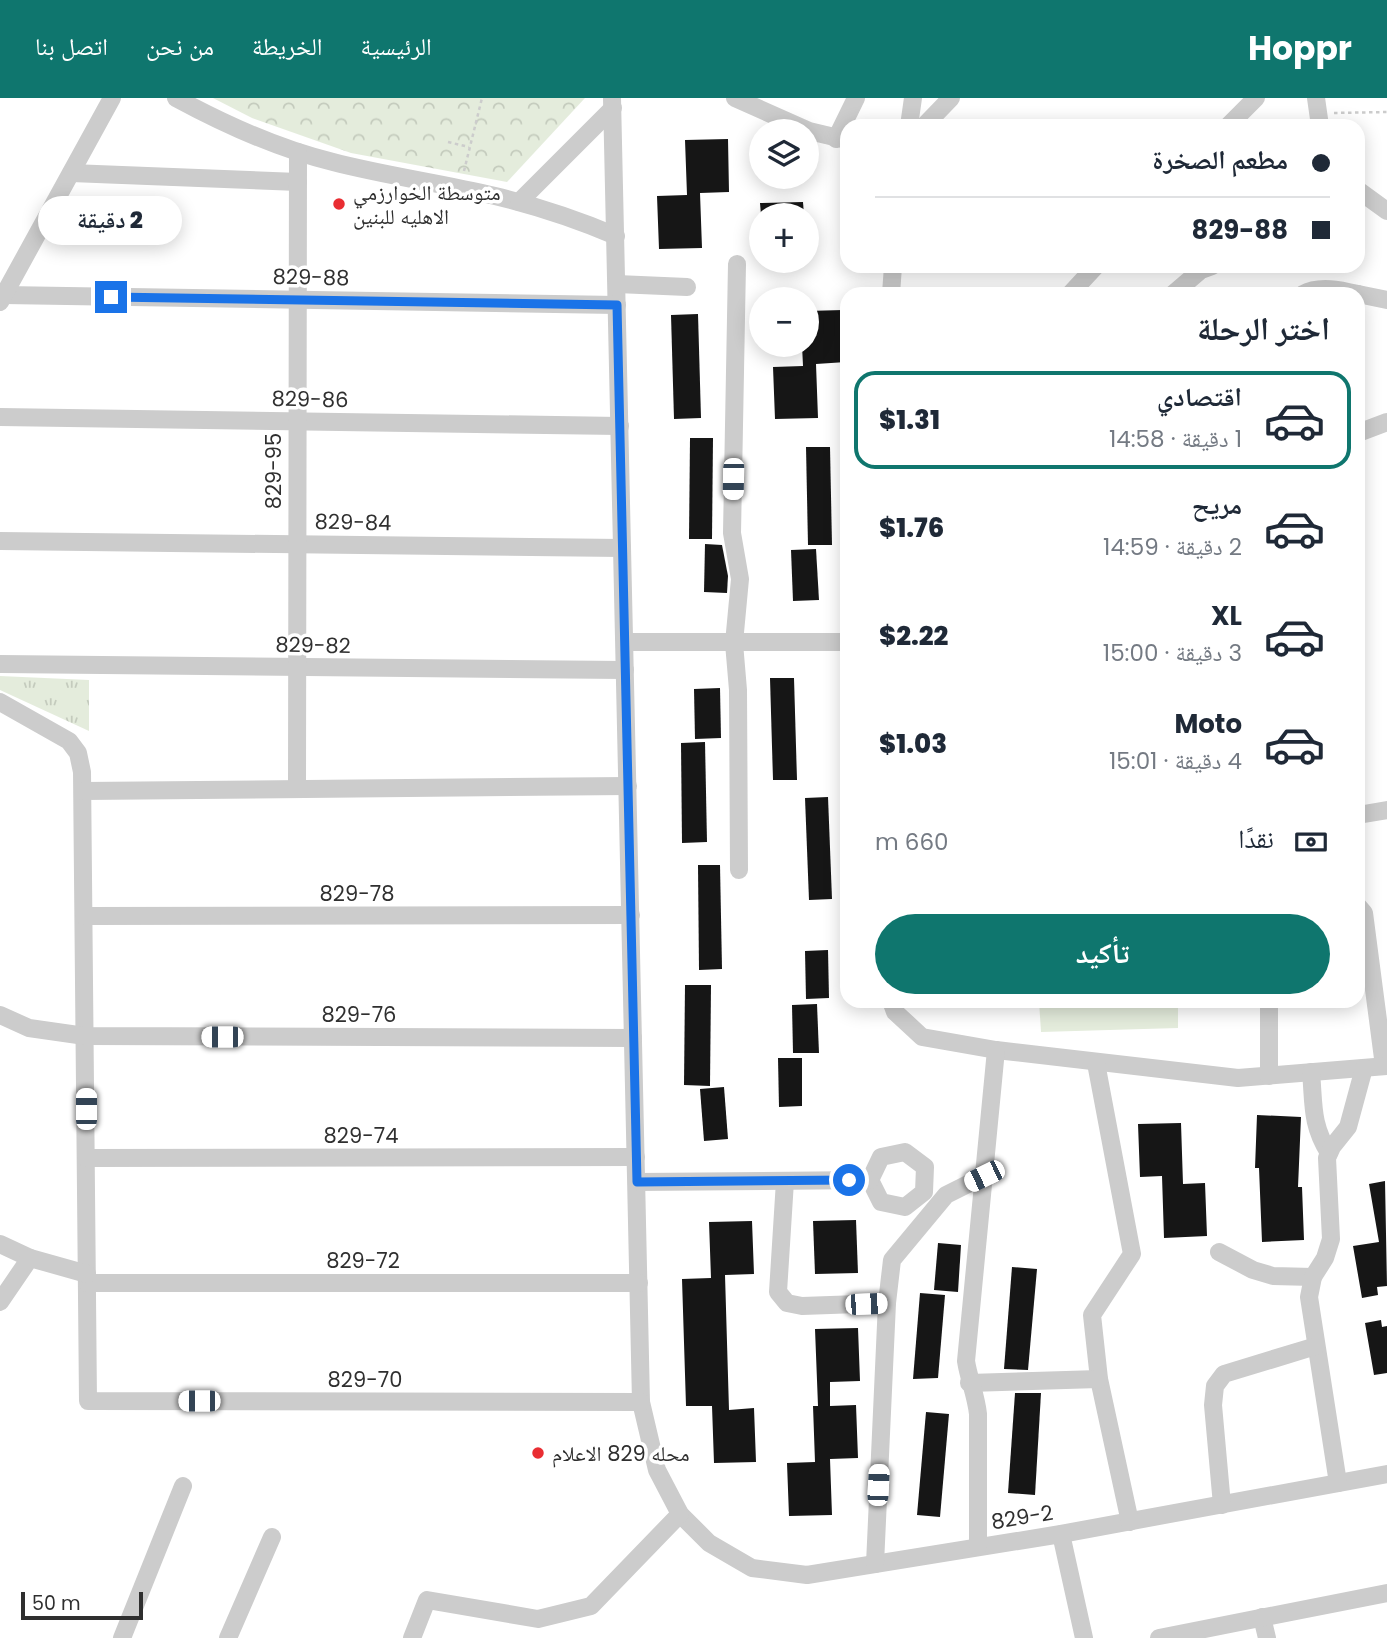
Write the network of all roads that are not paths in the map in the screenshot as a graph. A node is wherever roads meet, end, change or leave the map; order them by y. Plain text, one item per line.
1 (112, 98) edge
2 (176, 98) edge
3 (735, 98) edge
4 (856, 98) edge
5 (913, 98) edge
6 (951, 98) edge
7 (1255, 98) edge
8 (613, 103) edge
9 (760, 103) edge
10 (849, 119) edge
11 (910, 119) edge
12 (931, 119) edge
13 (1235, 119) edge
14 (840, 139) edge
15 (298, 152) junction
16 (71, 173) junction
17 (298, 182) junction
18 (1365, 195) edge
19 (519, 202) junction
20 (1387, 211) edge
21 (616, 236) junction
22 (737, 264) dead end
23 (1090, 273) edge
24 (1197, 273) edge
25 (617, 284) junction
26 (687, 287) dead end
27 (1076, 287) edge
28 (1180, 287) edge
29 (1365, 295) edge
30 (2, 299) edge
31 (299, 300) junction
32 (1387, 300) edge
33 (617, 305) junction
34 (0, 417) edge
35 (296, 422) junction
36 (1387, 422) edge
37 (620, 426) junction
38 (1365, 430) edge
39 (0, 541) edge
40 (296, 544) junction
41 (622, 548) junction
42 (625, 642) junction
43 (840, 642) edge
44 (734, 643) junction
45 (0, 664) edge
46 (296, 668) junction
47 (625, 670) junction
48 (0, 702) edge
49 (628, 786) junction
50 (297, 789) junction
51 (83, 791) junction
52 (1387, 810) edge
53 (1365, 815) edge
54 (739, 870) dead end
55 (631, 915) junction
56 (84, 916) junction
57 (1365, 920) edge
58 (894, 1008) edge
59 (1269, 1008) edge
60 (0, 1015) edge
61 (85, 1036) junction
62 (633, 1038) junction
63 (996, 1050) junction
64 (1096, 1063) junction
65 (1386, 1066) edge
66 (1364, 1068) junction
67 (1311, 1072) junction
68 (1269, 1076) junction
69 (1329, 1153) junction
70 (636, 1157) junction
71 (86, 1158) junction
72 (984, 1176) junction
73 (870, 1180) dead end
74 (785, 1181) junction
75 (637, 1182) junction
76 (0, 1244) edge
77 (1219, 1252) dead end
78 (30, 1258) junction
79 (1313, 1277) junction
80 (87, 1278) junction
81 (639, 1283) junction
82 (0, 1301) edge
83 (887, 1303) junction
84 (1316, 1346) junction
85 (1100, 1379) junction
86 (969, 1383) junction
87 (641, 1402) junction
88 (1387, 1474) edge
89 (1338, 1483) junction
90 (183, 1486) dead end
91 (1222, 1505) junction
92 (680, 1514) junction
93 (1130, 1522) junction
94 (1061, 1534) junction
95 (272, 1537) dead end
96 (978, 1547) junction
97 (875, 1564) junction
98 (1386, 1599) edge
99 (1262, 1618) junction
100 (122, 1638) edge
101 (228, 1638) edge
102 (412, 1638) edge
103 (1084, 1638) edge
104 (1159, 1638) edge
105 (1267, 1638) edge

1 - 16 street
2 - 15 street
3 - 9 street
4 - 10 street
5 - 11 street
6 - 12 street
7 - 13 street
8 - 19 street
8 - 21 street, 829-2
9 - 14 street
15 - 17 street, 829-95
15 - 19 street
16 - 17 street
16 - 30 street
17 - 31 street, 829-95
18 - 20 street
19 - 21 street
21 - 25 street, 829-2
22 - 44 street
23 - 27 street
24 - 28 street
25 - 26 street
25 - 33 street, 829-2
29 - 32 street
30 - 31 street, 829-88
31 - 33 street, 829-88
31 - 35 street, 829-95
33 - 37 street, 829-2
34 - 35 street, 829-86
35 - 37 street, 829-86
35 - 40 street, 829-95
36 - 38 street
37 - 41 street, 829-2
39 - 40 street, 829-84
40 - 41 street, 829-84
40 - 46 street, 829-95
41 - 42 street, 829-2
42 - 44 street
42 - 47 street, 829-2
43 - 44 street
44 - 54 street
45 - 46 street, 829-82
46 - 47 street, 829-82
46 - 50 street, 829-95
47 - 49 street, 829-2
48 - 51 street
49 - 50 street
49 - 55 street, 829-2
50 - 51 street
51 - 56 street
52 - 53 street
55 - 56 street, 829-78
55 - 62 street, 829-2
56 - 61 street
57 - 65 street
58 - 63 street
59 - 68 street
60 - 61 street, 829-76
61 - 62 street, 829-76
61 - 71 street
62 - 70 street, 829-2
63 - 64 street
63 - 72 street
64 - 68 street
64 - 85 street
65 - 66 street
66 - 67 street
66 - 69 street
67 - 68 street
67 - 69 street
69 - 79 street
70 - 71 street, 829-74
70 - 75 street, 829-2
71 - 80 street
72 - 83 street
72 - 86 street
73 - 74 street
74 - 75 street
74 - 83 street
75 - 81 street, 829-2
76 - 78 street, 829-72
77 - 79 street
78 - 80 street, 829-72
78 - 82 street
79 - 84 street
80 - 81 street, 829-72
80 - 87 street, 829-70
81 - 87 street, 829-2
83 - 97 street
84 - 89 street
84 - 91 street
85 - 86 street
85 - 93 street
86 - 96 street
87 - 92 street, 829-2
88 - 89 street, 829-2
89 - 91 street, 829-2
90 - 100 street
91 - 93 street, 829-2
92 - 97 street, 829-2
92 - 102 street
93 - 94 street, 829-2
94 - 96 street, 829-2
94 - 103 street
95 - 101 street
96 - 97 street, 829-2
98 - 99 street
99 - 104 street
99 - 105 street

